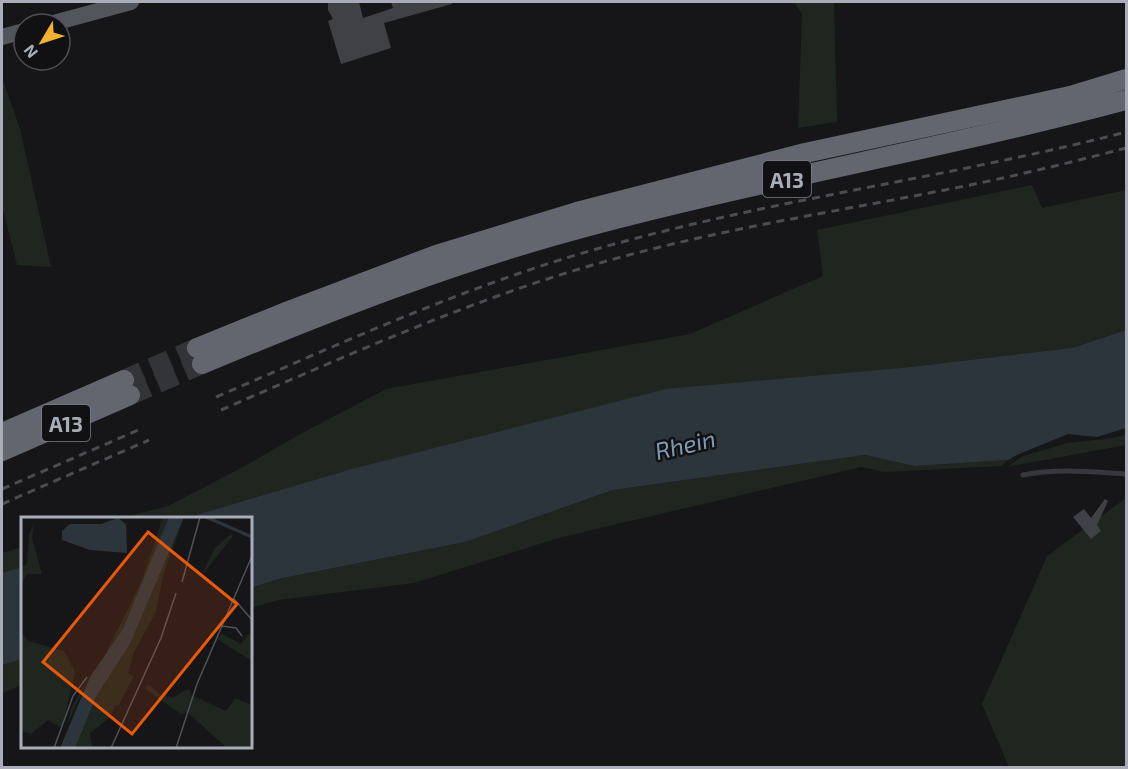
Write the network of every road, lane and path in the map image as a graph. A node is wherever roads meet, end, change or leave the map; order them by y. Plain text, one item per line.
1 (131, 2) edge
2 (72, 18) edge
3 (1126, 79) edge
4 (1126, 100) edge
5 (2, 433) edge
6 (2, 451) edge
7 (1126, 474) edge
8 (1023, 475) dead end

1 - 2 main road
3 - 4 highway, A13
5 - 6 highway, A13
7 - 8 lane

